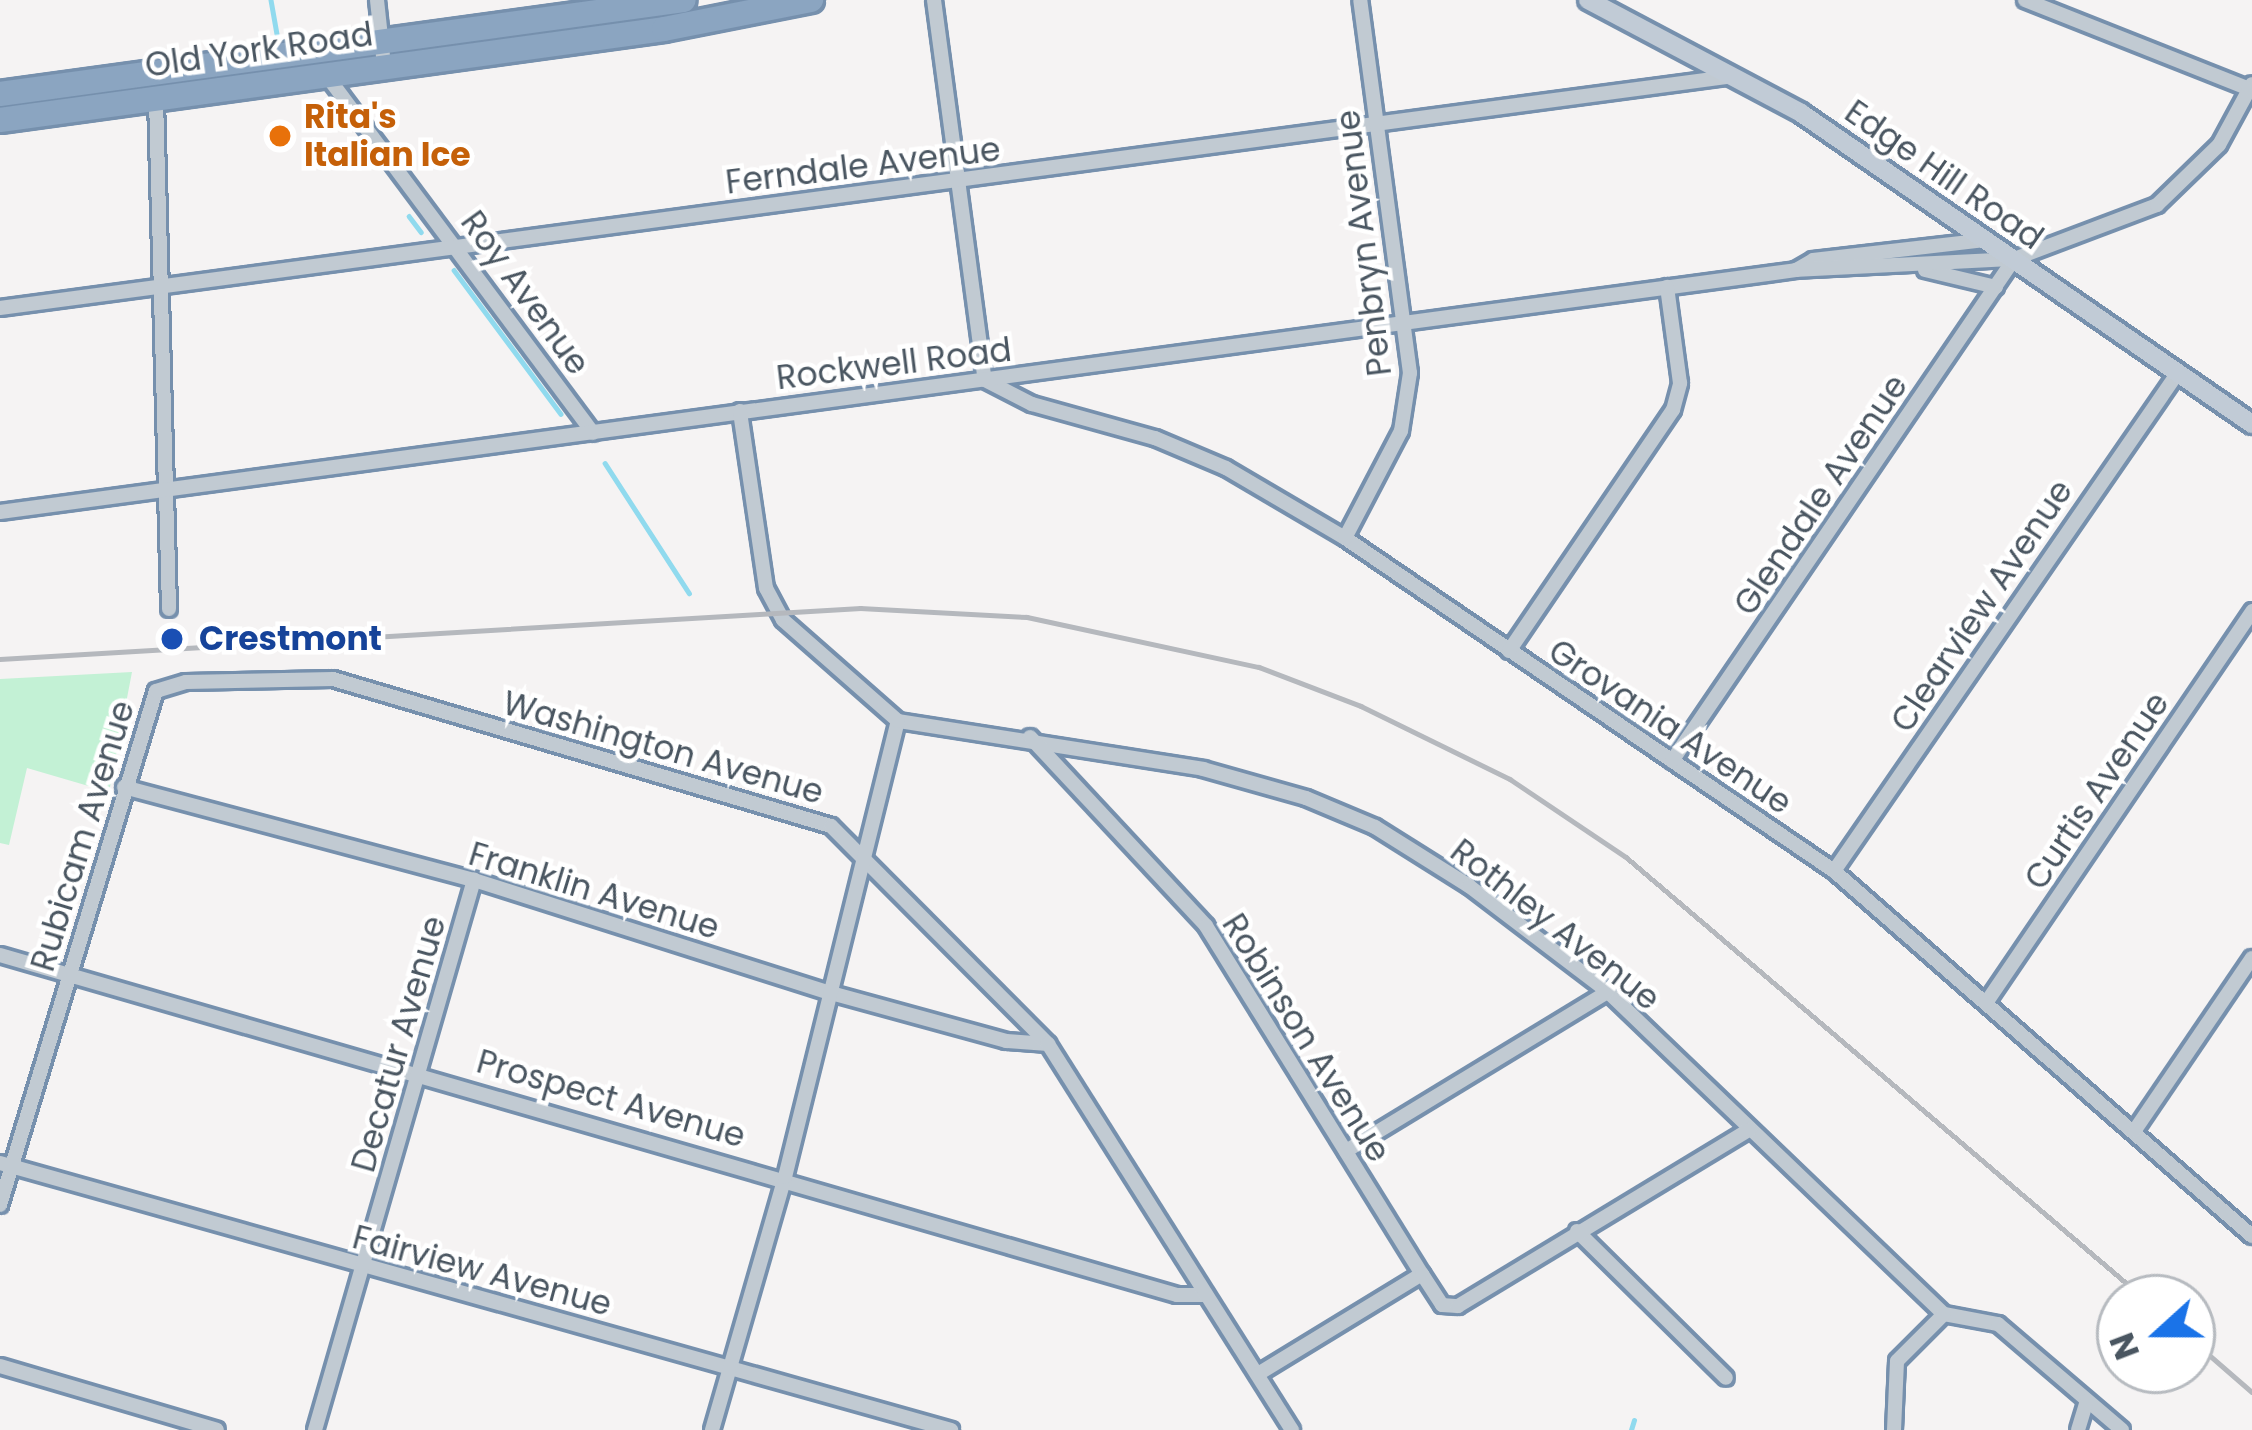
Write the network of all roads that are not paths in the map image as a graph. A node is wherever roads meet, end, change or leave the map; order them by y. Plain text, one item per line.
1 (377, 0) edge
2 (684, 0) edge
3 (811, 0) edge
4 (934, 0) edge
5 (1360, 0) edge
6 (1588, 0) edge
7 (2025, 0) edge
8 (562, 22) edge
9 (383, 54) junction
10 (324, 72) junction
11 (1734, 76) junction
12 (155, 87) junction
13 (2251, 88) edge
14 (0, 94) edge
15 (0, 120) edge
16 (1378, 123) junction
17 (960, 182) junction
18 (1987, 240) junction
19 (460, 247) junction
20 (2014, 259) junction
21 (1906, 266) junction
22 (1796, 271) junction
23 (161, 286) junction
24 (1996, 286) junction
25 (1666, 287) junction
26 (0, 308) edge
27 (1403, 323) junction
28 (2177, 374) junction
29 (985, 380) junction
30 (740, 411) junction
31 (2252, 424) edge
32 (593, 433) junction
33 (162, 489) junction
34 (0, 512) edge
35 (1345, 538) junction
36 (169, 609) dead end
37 (2252, 610) edge
38 (1509, 651) junction
39 (156, 691) joint
40 (898, 722) junction
41 (1030, 737) junction
42 (1672, 761) junction
43 (124, 787) junction
44 (865, 861) junction
45 (1834, 871) junction
46 (474, 880) junction
47 (0, 955) edge
48 (2252, 958) edge
49 (68, 975) junction
50 (1607, 992) junction
51 (831, 993) junction
52 (1986, 1003) junction
53 (1048, 1044) junction
54 (419, 1072) junction
55 (1750, 1129) junction
56 (2135, 1130) junction
57 (1346, 1151) junction
58 (5, 1165) edge
59 (785, 1178) junction
60 (0, 1205) edge
61 (1577, 1232) junction
62 (2252, 1236) edge
63 (362, 1268) junction
64 (1423, 1274) junction
65 (1206, 1295) junction
66 (1944, 1314) junction
67 (733, 1365) junction
68 (0, 1366) edge
69 (1258, 1374) junction
70 (1726, 1378) dead end
71 (2086, 1400) junction
72 (217, 1430) edge
73 (315, 1430) edge
74 (712, 1430) edge
75 (951, 1430) edge
76 (1292, 1430) edge
77 (1894, 1430) edge
78 (2078, 1430) edge
79 (2122, 1430) edge

1 - 9 street
2 - 8 highway, Old York Road
3 - 8 highway, Old York Road
4 - 17 street
5 - 16 street, Penbryn Avenue
6 - 11 street, Edge Hill Road
7 - 13 street
8 - 9 highway, Old York Road
9 - 10 highway, Old York Road
9 - 12 highway, Old York Road
10 - 12 highway, Old York Road
10 - 19 street, Roy Avenue
11 - 16 street, Ferndale Avenue
11 - 18 street, Edge Hill Road
12 - 14 highway, Old York Road
12 - 15 highway, Old York Road
12 - 23 street
13 - 20 street, Rockwell Road
16 - 17 street, Ferndale Avenue
16 - 27 street, Penbryn Avenue
17 - 19 street, Ferndale Avenue
17 - 29 street
18 - 20 street, Edge Hill Road
18 - 22 street, Rockwell Road
19 - 23 street, Ferndale Avenue
19 - 32 street, Roy Avenue
20 - 21 street, Rockwell Road
20 - 24 street, Glendale Avenue
20 - 28 street, Edge Hill Road
21 - 22 street, Rockwell Road
21 - 24 street, Rockwell Road
22 - 25 street, Rockwell Road
23 - 26 street, Ferndale Avenue
23 - 33 street
24 - 42 street, Glendale Avenue
25 - 27 street, Rockwell Road
25 - 38 street
27 - 29 street, Rockwell Road
27 - 35 street, Penbryn Avenue
28 - 31 street, Edge Hill Road
28 - 45 street, Clearview Avenue
29 - 30 street, Rockwell Road
29 - 35 street, Grovania Avenue
30 - 32 street, Rockwell Road
30 - 40 street
32 - 33 street, Rockwell Road
33 - 34 street, Rockwell Road
33 - 36 street
35 - 38 street, Grovania Avenue
37 - 52 street, Curtis Avenue
38 - 42 street, Grovania Avenue
39 - 43 street, Rubicam Avenue
39 - 44 street, Washington Avenue
40 - 41 street, Rothley Avenue
40 - 44 street
41 - 50 street, Rothley Avenue
41 - 57 street, Robinson Avenue
42 - 45 street, Grovania Avenue
43 - 46 street, Franklin Avenue
43 - 49 street, Rubicam Avenue
44 - 51 street
44 - 53 street, Washington Avenue
45 - 52 street, Grovania Avenue
46 - 51 street, Franklin Avenue
46 - 54 street, Decatur Avenue
47 - 49 street, Prospect Avenue
48 - 56 street
49 - 54 street, Prospect Avenue
49 - 58 street, Rubicam Avenue
50 - 55 street, Rothley Avenue
50 - 57 street
51 - 53 street, Franklin Avenue
51 - 59 street
52 - 56 street, Grovania Avenue
53 - 65 street, Washington Avenue
54 - 59 street, Prospect Avenue
54 - 63 street, Decatur Avenue
55 - 61 street
55 - 66 street, Rothley Avenue
56 - 62 street, Grovania Avenue
57 - 64 street, Robinson Avenue
58 - 60 street, Rubicam Avenue
58 - 63 street, Fairview Avenue
59 - 65 street, Prospect Avenue
59 - 67 street
61 - 64 street
61 - 70 street
63 - 67 street, Fairview Avenue
63 - 73 street, Decatur Avenue
64 - 69 street
65 - 69 street, Washington Avenue
66 - 71 street
66 - 77 street
67 - 74 street
67 - 75 street, Fairview Avenue
68 - 72 street
69 - 76 street, Washington Avenue
71 - 78 street
71 - 79 street

